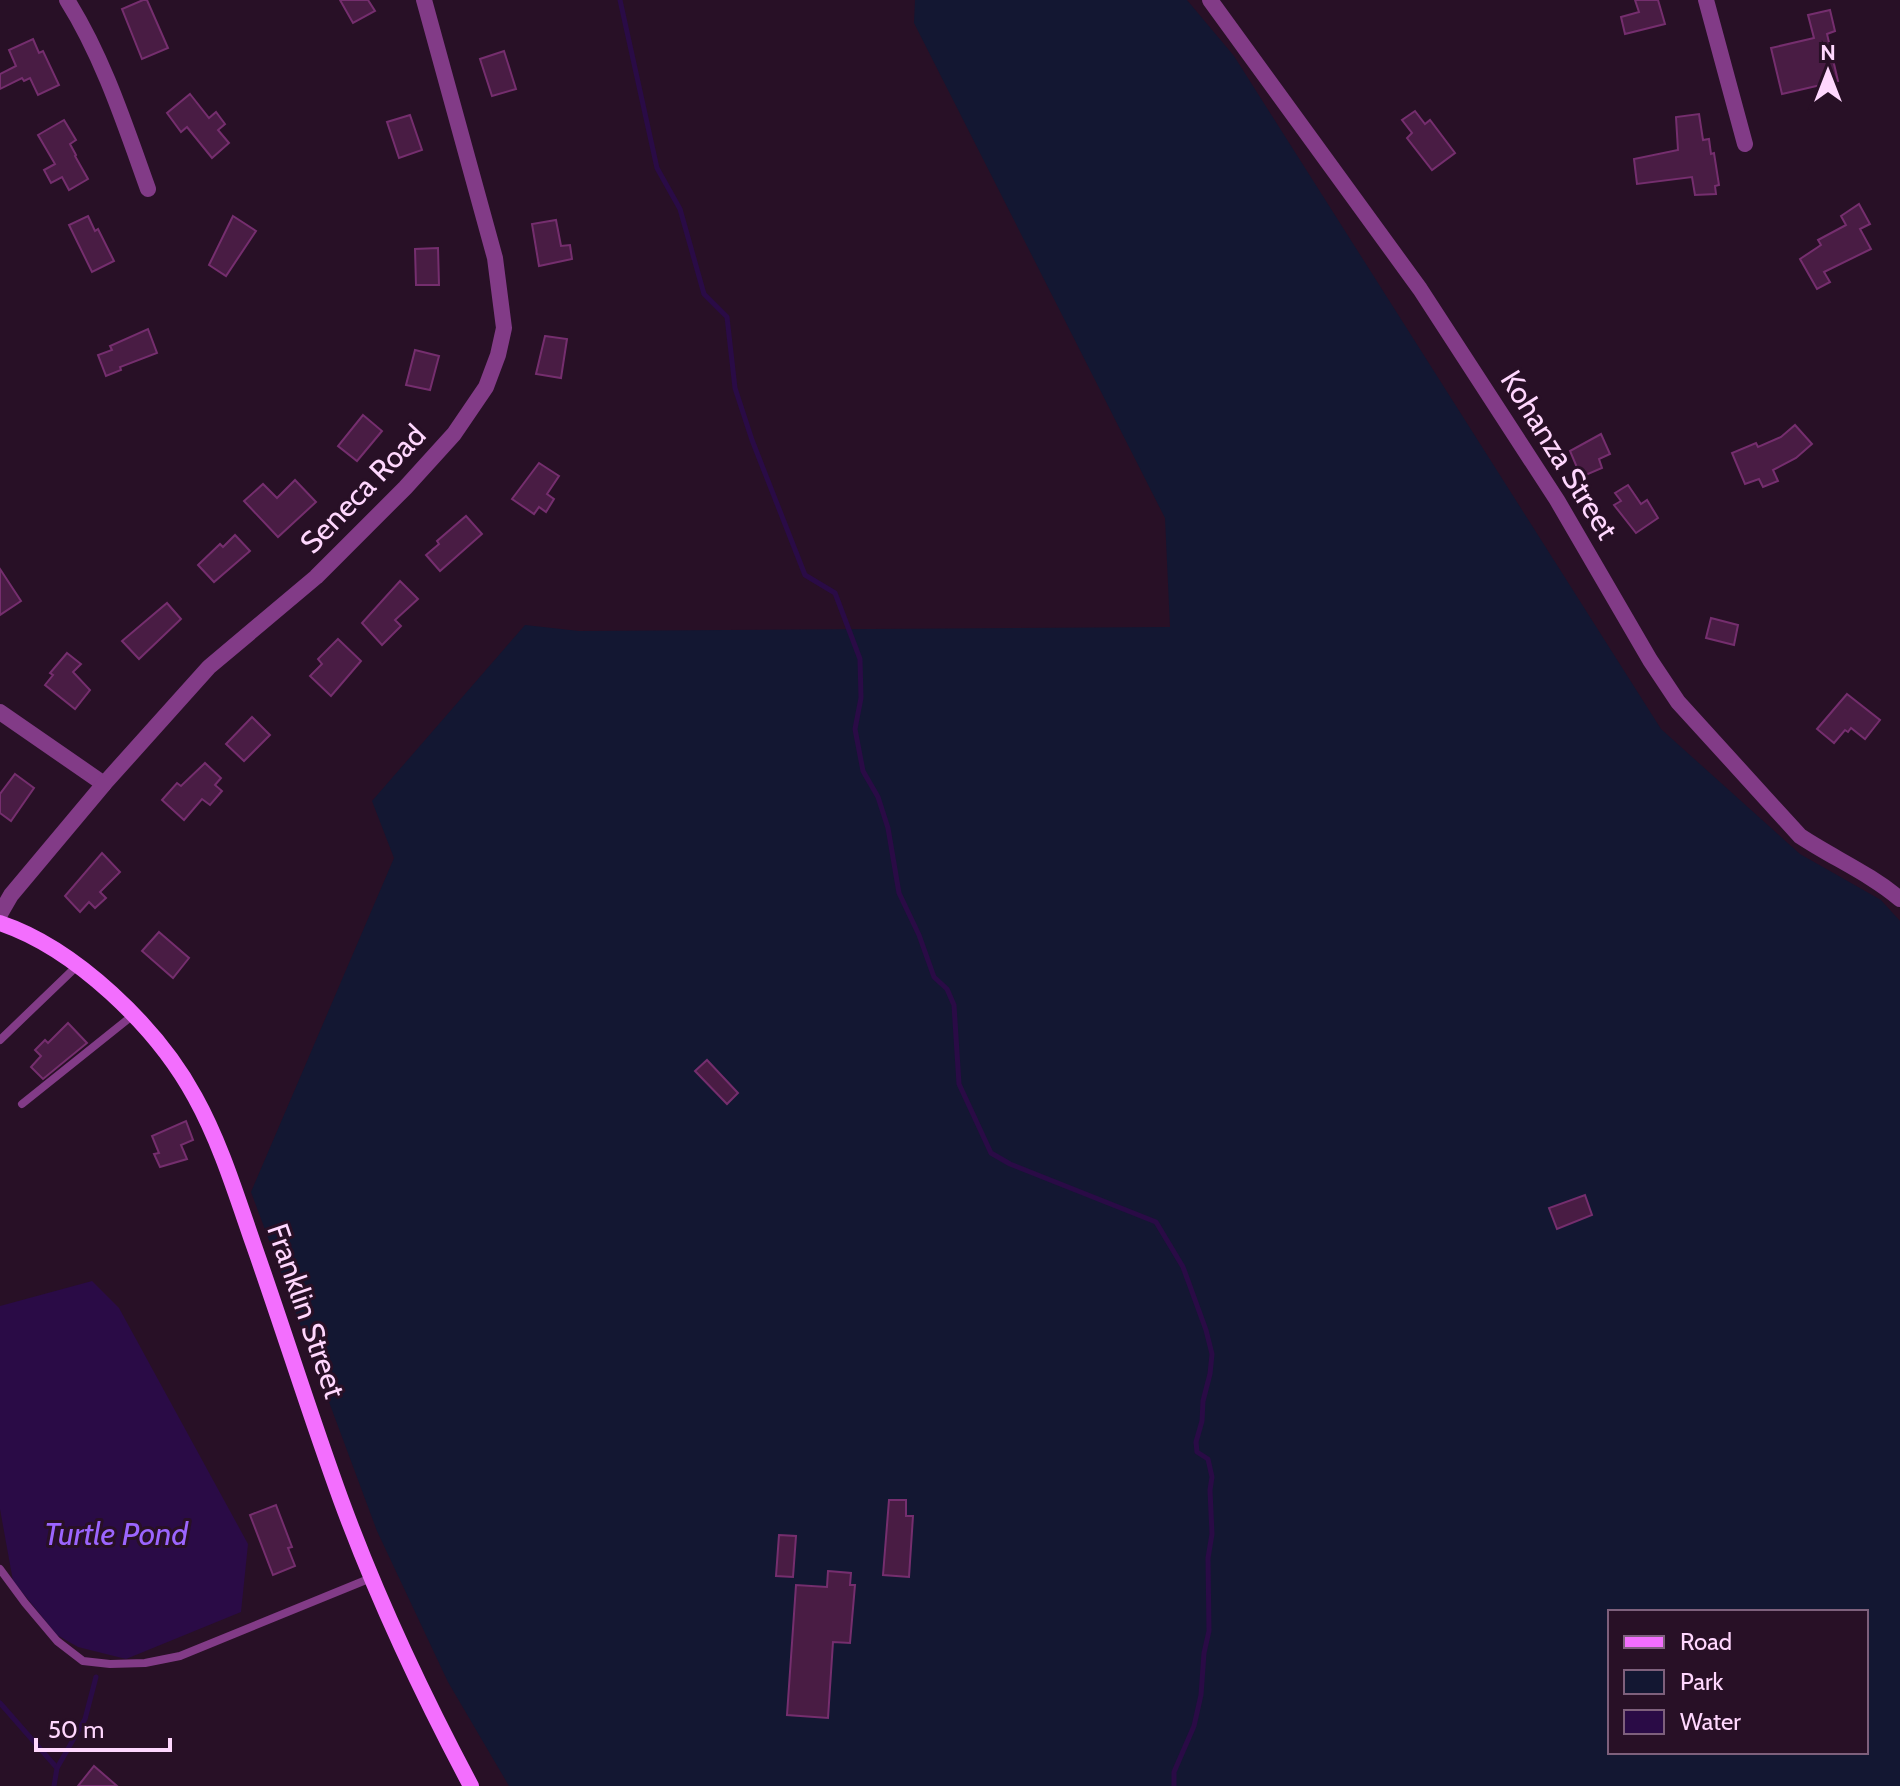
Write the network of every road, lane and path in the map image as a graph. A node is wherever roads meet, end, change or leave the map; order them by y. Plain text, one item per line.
1 (67, 0) edge
2 (424, 0) edge
3 (1210, 0) edge
4 (1706, 0) edge
5 (1745, 144) dead end
6 (148, 189) dead end
7 (0, 712) edge
8 (104, 784) junction
9 (1900, 899) edge
10 (0, 914) edge
11 (0, 923) edge
12 (77, 966) junction
13 (132, 1016) junction
14 (0, 1040) edge
15 (22, 1104) dead end
16 (0, 1569) edge
17 (371, 1578) junction
18 (471, 1786) edge

1 - 6 street
2 - 8 street, Seneca Road
3 - 9 street, Kohanza Street
4 - 5 street
7 - 8 street
8 - 10 street, Seneca Road
11 - 12 main road, Franklin Street
12 - 13 main road, Franklin Street
12 - 14 lane
13 - 15 lane
13 - 17 main road, Franklin Street
16 - 17 lane
17 - 18 main road, Franklin Street

